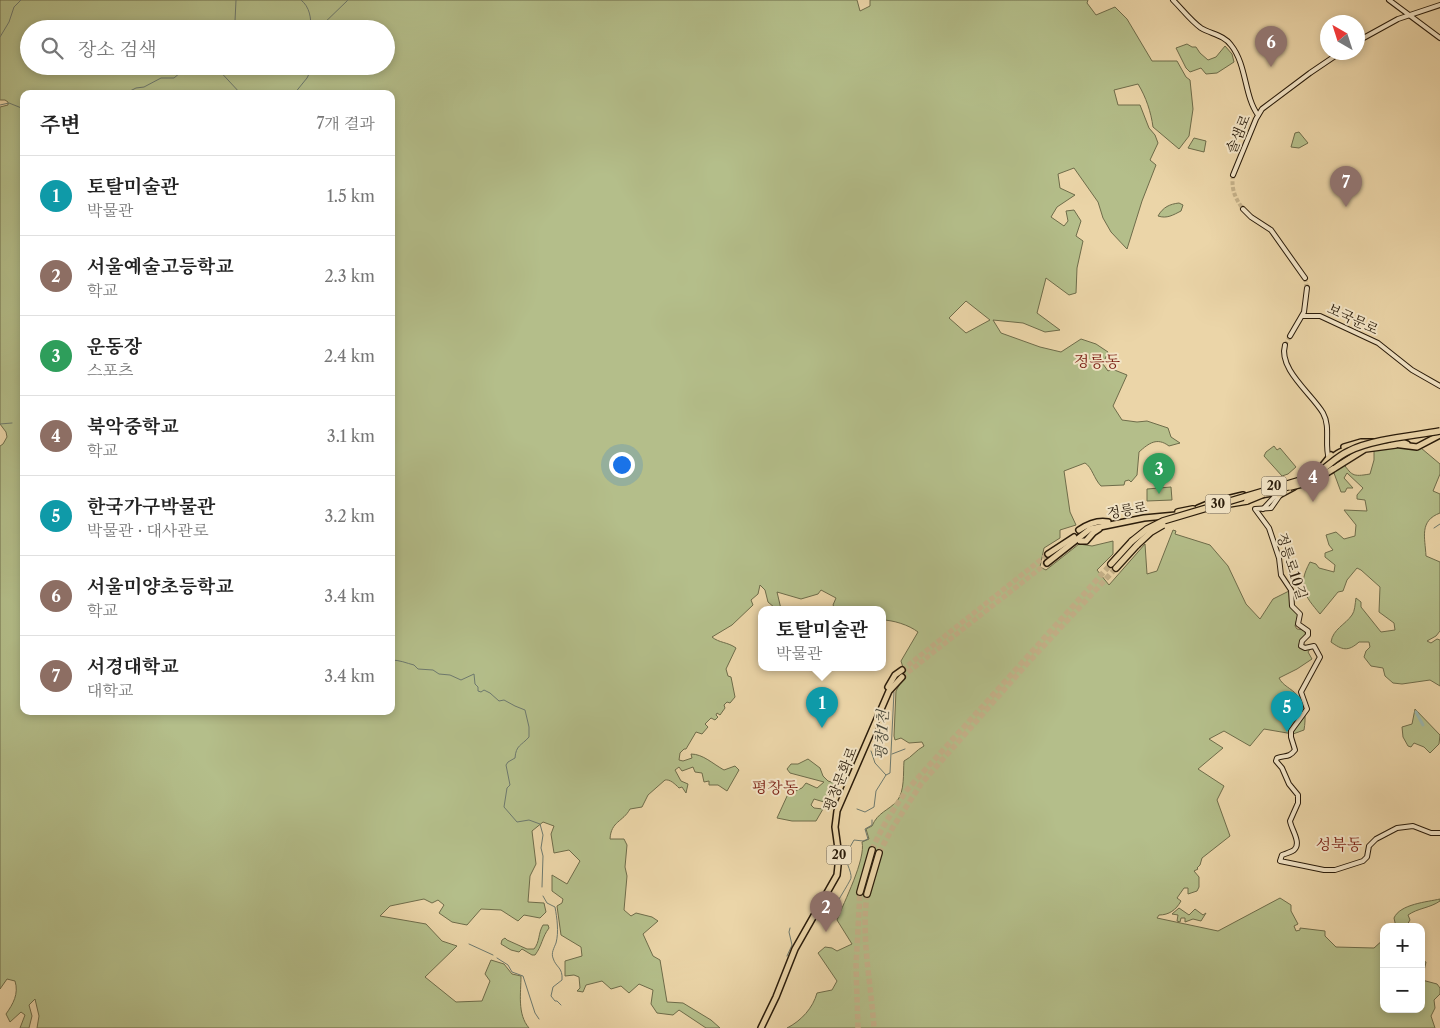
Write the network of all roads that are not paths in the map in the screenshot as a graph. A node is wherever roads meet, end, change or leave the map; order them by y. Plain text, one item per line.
1 (1173, 0) edge
2 (1389, 0) edge
3 (1440, 5) edge
4 (1409, 15) junction
5 (1365, 37) edge
6 (1440, 38) edge
7 (1329, 60) edge
8 (1254, 109) junction
9 (1262, 109) junction
10 (1257, 117) junction
11 (1233, 175) tunnel mouth
12 (1243, 209) tunnel mouth
13 (1305, 278) tunnel mouth
14 (1307, 288) tunnel mouth
15 (1303, 316) junction
16 (1290, 336) tunnel mouth
17 (1285, 345) tunnel mouth
18 (1440, 386) edge
19 (1440, 433) edge
20 (1399, 443) junction
21 (1329, 459) junction
22 (1288, 484) junction
23 (1300, 484) junction
24 (1264, 494) junction
25 (1276, 494) junction
26 (1246, 496) junction
27 (1254, 496) junction
28 (1210, 503) junction
29 (1217, 504) junction
30 (1202, 509) junction
31 (1178, 512) junction
32 (1128, 518) junction
33 (1116, 523) junction
34 (1107, 524) junction
35 (1079, 530) dead end
36 (1080, 541) dead end
37 (1135, 543) junction
38 (1048, 554) tunnel mouth
39 (1047, 563) tunnel mouth
40 (1114, 566) tunnel mouth
41 (902, 670) tunnel mouth
42 (902, 676) tunnel mouth
43 (883, 703) junction
44 (1440, 833) edge
45 (872, 850) tunnel mouth
46 (879, 853) tunnel mouth
47 (761, 1028) edge

1 - 8 main road
2 - 4 main road
3 - 4 main road
4 - 5 main road
4 - 6 main road
7 - 9 main road, 솔샘로
8 - 9 main road
8 - 10 main road
9 - 10 main road, 솔샘로
10 - 11 main road, 솔샘로
12 - 13 main road
14 - 15 main road
15 - 16 main road
15 - 18 main road, 보국문로
17 - 21 main road
19 - 20 main road, 정릉로 / 20
19 - 20 main road, 정릉로 / 20
19 - 22 highway, 30, bridge
20 - 21 main road, 정릉로 / 20
20 - 22 highway, bridge
20 - 22 highway, bridge
21 - 22 main road, 정릉로 / 20
21 - 23 main road, 정릉로 / 20
22 - 23 main road, 정릉로 / 20
22 - 24 highway, 30, bridge
22 - 25 main road, 정릉로10길
22 - 26 highway, 30, bridge
22 - 27 main road, 정릉로 / 20
22 - 29 main road, 정릉로 / 20
23 - 25 main road
24 - 29 highway, bridge
24 - 37 highway, 30, bridge
25 - 27 main road
25 - 44 main road, 정릉로10길
26 - 31 highway, bridge
26 - 37 highway, 30, bridge
27 - 30 main road, 정릉로 / 20
28 - 29 main road, 정릉로 / 20
28 - 30 main road, 정릉로 / 20
28 - 31 main road, 정릉로
29 - 30 highway
30 - 31 main road, 정릉로 / 20
30 - 33 main road, 정릉로 / 20
31 - 32 main road, 정릉로 / 20
32 - 33 main road
32 - 34 main road, 정릉로 / 20
33 - 34 main road, 정릉로 / 20
34 - 35 main road
34 - 36 main road
34 - 38 main road, 정릉로 / 20
34 - 39 main road, 정릉로 / 20
37 - 40 highway, 30
41 - 43 main road, 평창문화로 / 20
42 - 43 main road, 평창문화로 / 20
43 - 47 main road, 평창문화로 / 20
45 - 46 highway

